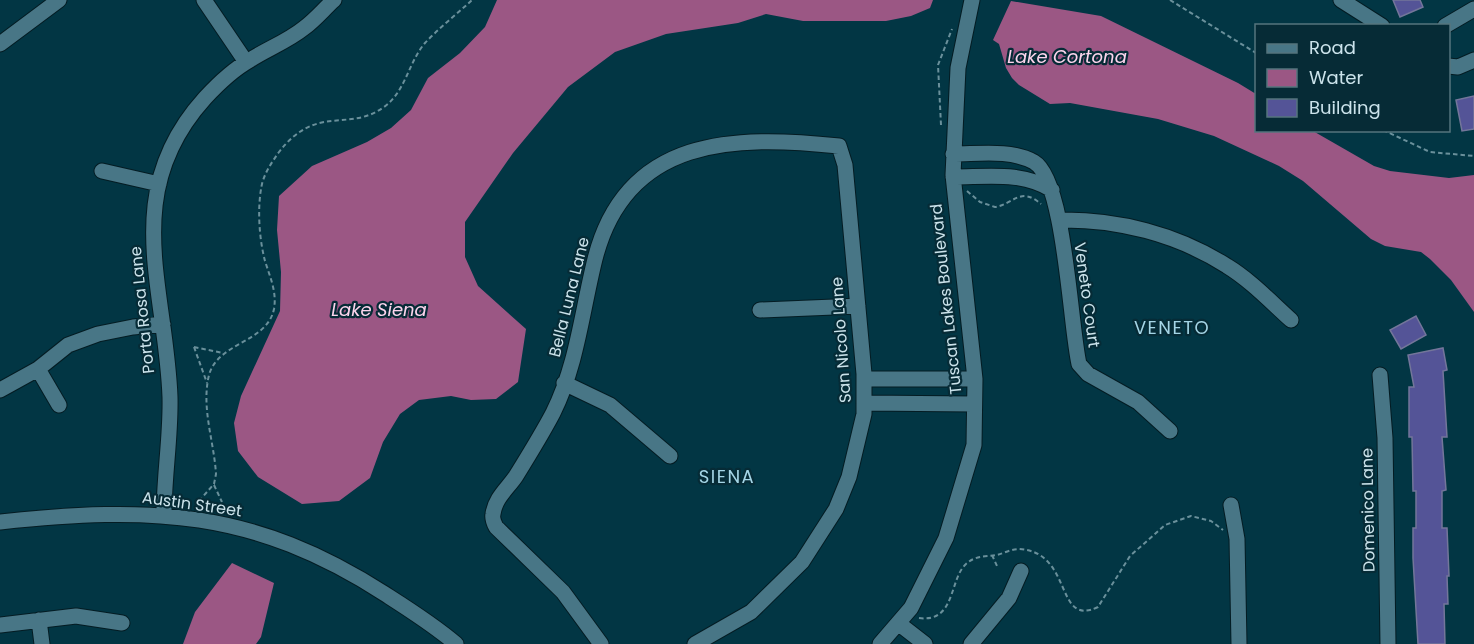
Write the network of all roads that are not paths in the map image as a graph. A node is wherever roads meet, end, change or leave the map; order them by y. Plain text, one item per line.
1 (59, 0) edge
2 (204, 0) edge
3 (334, 0) edge
4 (972, 0) edge
5 (1341, 0) edge
6 (1474, 9) edge
7 (1379, 24) edge
8 (1448, 24) edge
9 (0, 44) edge
10 (246, 62) junction
11 (1471, 62) edge
12 (1450, 66) edge
13 (839, 146) joint
14 (953, 154) junction
15 (102, 171) dead end
16 (953, 177) junction
17 (159, 184) junction
18 (1052, 190) junction
19 (1059, 220) junction
20 (858, 306) junction
21 (760, 310) dead end
22 (1291, 320) dead end
23 (163, 324) junction
24 (38, 369) junction
25 (1380, 375) dead end
26 (864, 379) junction
27 (919, 379) junction
28 (975, 379) junction
29 (564, 383) junction
30 (0, 390) edge
31 (864, 403) junction
32 (919, 403) junction
33 (974, 404) junction
34 (59, 405) dead end
35 (1170, 431) dead end
36 (670, 456) dead end
37 (1231, 505) dead end
38 (164, 515) junction
39 (0, 522) edge
40 (1021, 571) dead end
41 (902, 619) junction
42 (39, 620) junction
43 (122, 623) dead end
44 (0, 625) edge
45 (42, 644) edge
46 (456, 644) edge
47 (601, 644) edge
48 (695, 644) edge
49 (880, 644) edge
50 (925, 644) edge
51 (971, 644) edge
52 (1239, 644) edge
53 (1388, 644) edge

1 - 9 street
2 - 10 street
3 - 10 street, Porta Rosa Lane
4 - 14 street, Tuscan Lakes Boulevard
5 - 7 street
6 - 8 street
10 - 17 street, Porta Rosa Lane
11 - 12 street
13 - 20 street, San Nicolo Lane
13 - 29 street, Bella Luna Lane
14 - 16 street, Tuscan Lakes Boulevard
14 - 18 street, Veneto Court
15 - 17 street
16 - 18 street
16 - 28 street, Tuscan Lakes Boulevard
17 - 23 street, Porta Rosa Lane
18 - 19 street, Veneto Court
19 - 22 street
19 - 35 street, Veneto Court
20 - 21 street
20 - 26 street, San Nicolo Lane
23 - 24 street
23 - 38 street, Porta Rosa Lane
24 - 30 street
24 - 34 street
25 - 53 street, Domenico Lane
26 - 27 street
26 - 31 street, San Nicolo Lane
27 - 28 street
27 - 32 street
28 - 33 street, Tuscan Lakes Boulevard
29 - 36 street
29 - 47 street, Bella Luna Lane
31 - 32 street
31 - 48 street, San Nicolo Lane
32 - 33 street
33 - 41 street, Tuscan Lakes Boulevard
37 - 52 street
38 - 39 street, Austin Street
38 - 46 street, Austin Street
40 - 51 street
41 - 49 street, Tuscan Lakes Boulevard
41 - 50 street
42 - 43 street
42 - 44 street
42 - 45 street

